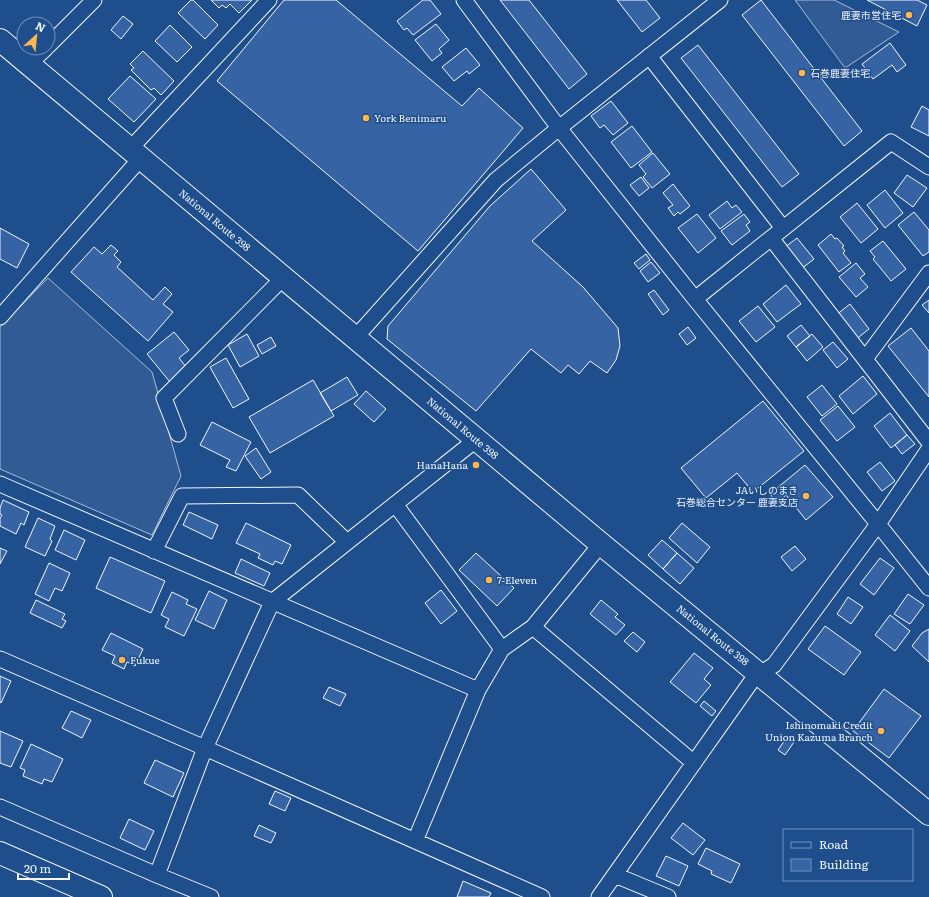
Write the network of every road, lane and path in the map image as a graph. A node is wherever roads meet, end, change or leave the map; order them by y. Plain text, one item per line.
1 (94, 0) edge
2 (269, 0) edge
3 (464, 0) edge
4 (720, 0) edge
5 (56, 38) edge
6 (0, 40) edge
7 (38, 56) edge
8 (649, 56) junction
9 (29, 64) junction
10 (560, 128) junction
11 (135, 153) junction
12 (929, 167) edge
13 (783, 228) junction
14 (771, 238) junction
15 (929, 273) edge
16 (283, 278) junction
17 (695, 299) junction
18 (0, 317) edge
19 (355, 338) junction
20 (865, 359) junction
21 (178, 434) dead end
22 (477, 439) junction
23 (929, 442) edge
24 (929, 449) edge
25 (0, 484) edge
26 (395, 504) junction
27 (878, 524) junction
28 (347, 542) junction
29 (601, 544) junction
30 (154, 551) junction
31 (929, 588) edge
32 (272, 602) junction
33 (533, 627) junction
34 (502, 649) junction
35 (0, 659) edge
36 (760, 674) junction
37 (478, 690) junction
38 (205, 748) junction
39 (694, 763) junction
40 (0, 807) edge
41 (929, 814) edge
42 (415, 841) junction
43 (0, 853) edge
44 (157, 875) junction
45 (615, 875) junction
46 (101, 897) edge
47 (211, 897) edge
48 (542, 897) edge
49 (600, 897) edge
50 (668, 897) edge

1 - 5 street
2 - 11 street
3 - 10 street
4 - 8 street
6 - 9 main road, National Route 398
7 - 9 street
8 - 10 street
8 - 13 street
9 - 11 main road, National Route 398
10 - 17 street
10 - 19 street
11 - 16 main road, National Route 398
11 - 18 street
12 - 13 street
13 - 14 street
14 - 17 street
14 - 20 street
15 - 20 street
16 - 19 main road, National Route 398
16 - 21 street
17 - 27 street
19 - 22 main road, National Route 398
20 - 23 street
22 - 26 street
22 - 29 main road, National Route 398
24 - 27 street
25 - 30 street
26 - 28 street
26 - 34 street
27 - 31 street
27 - 36 street
28 - 30 street
28 - 32 street
29 - 33 street
29 - 36 main road, National Route 398
30 - 32 street
32 - 37 street
32 - 38 street
33 - 34 street
33 - 39 street
34 - 37 street
35 - 38 street
36 - 39 street
36 - 41 main road, National Route 398
37 - 42 street
38 - 42 street
38 - 44 street
39 - 45 street
40 - 44 street
42 - 48 street
43 - 46 main road
44 - 47 street
45 - 49 street
45 - 50 street

